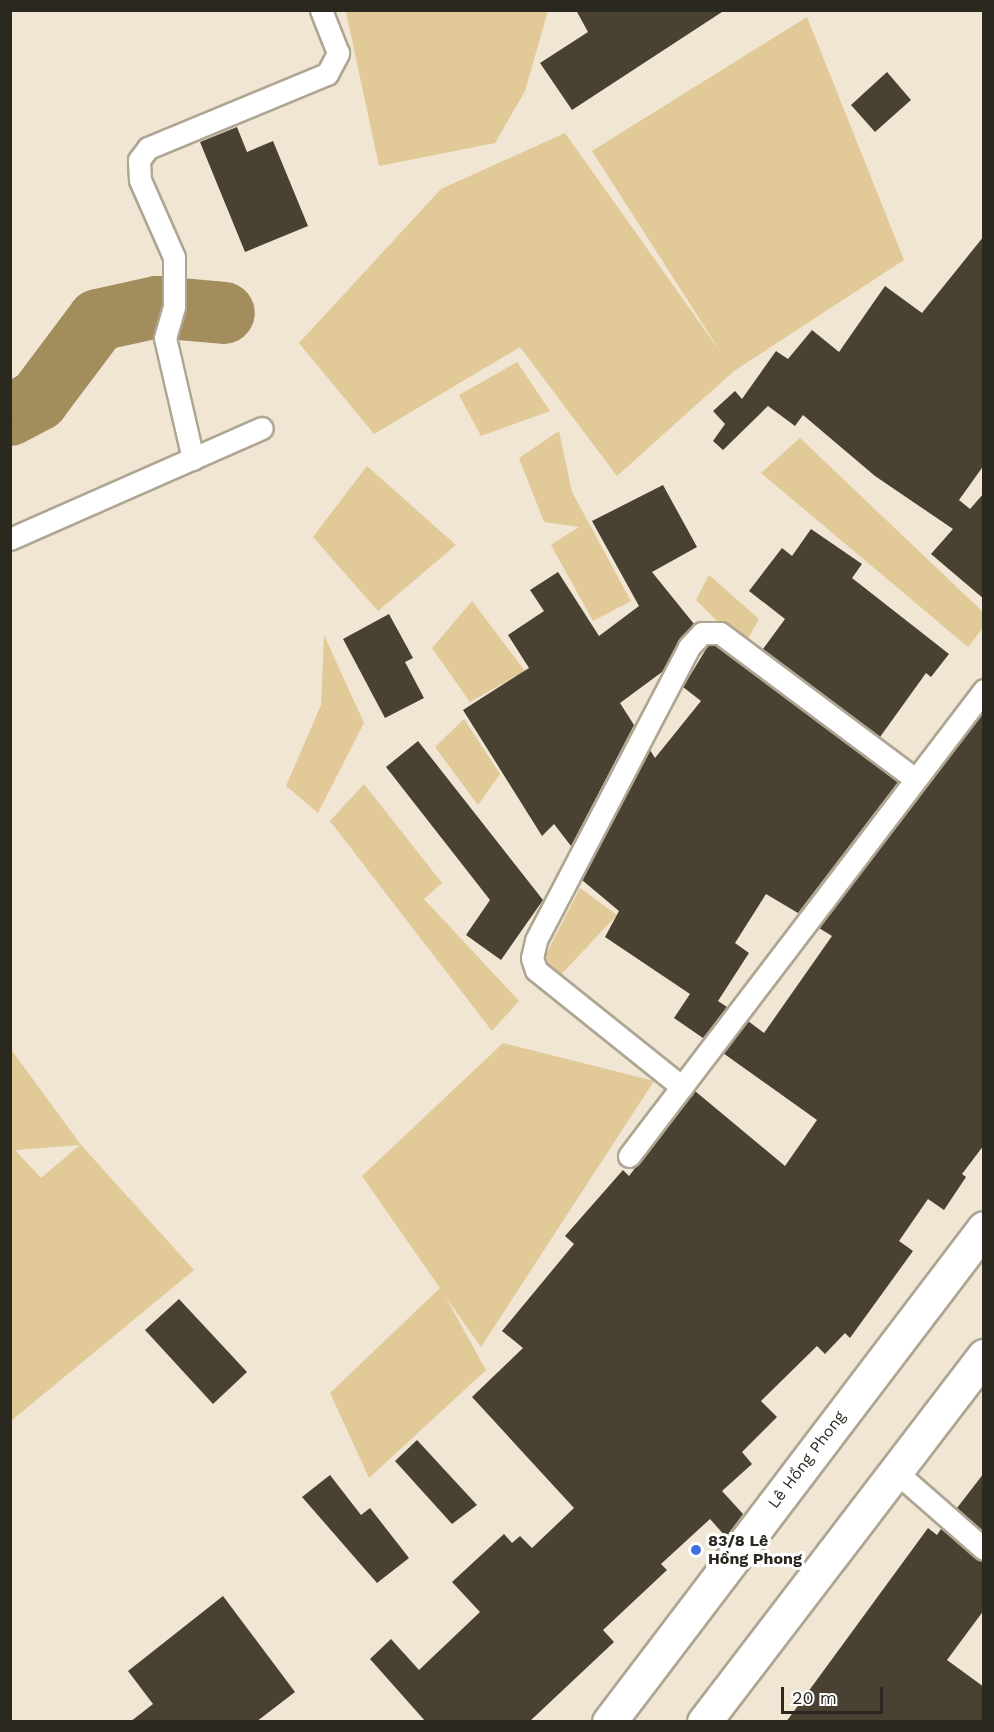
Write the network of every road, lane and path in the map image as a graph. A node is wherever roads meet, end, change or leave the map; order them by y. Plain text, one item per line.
1 (321, 10) edge
2 (262, 428) dead end
3 (193, 459) junction
4 (10, 539) edge
5 (984, 690) edge
6 (915, 779) junction
7 (682, 1087) junction
8 (628, 1156) dead end
9 (984, 1228) edge
10 (984, 1356) edge
11 (895, 1471) junction
12 (984, 1549) edge
13 (609, 1722) edge
14 (704, 1722) edge

1 - 3 lane
2 - 3 lane
3 - 4 lane
5 - 6 lane
6 - 7 lane
6 - 7 lane
7 - 8 lane
9 - 13 highway, Lê Hồng Phong
10 - 11 highway
11 - 12 lane
11 - 14 highway

